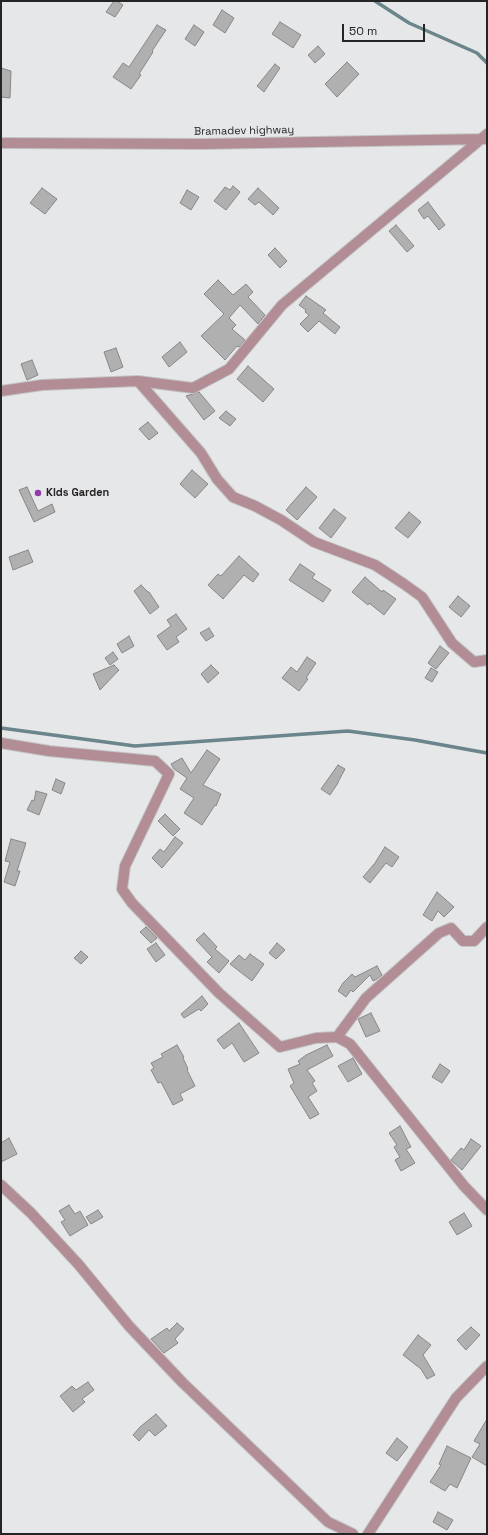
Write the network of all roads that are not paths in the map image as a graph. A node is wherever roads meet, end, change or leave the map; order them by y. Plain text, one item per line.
1 (486, 137) edge
2 (1, 143) edge
3 (138, 381) junction
4 (1, 391) edge
5 (487, 660) edge
6 (1, 743) edge
7 (487, 927) edge
8 (337, 1037) junction
9 (1, 1185) edge
10 (487, 1210) edge
11 (487, 1366) edge
12 (353, 1534) edge
13 (368, 1534) edge

1 - 2 street, Bramadev highway
1 - 3 street
3 - 4 street
3 - 5 street
6 - 8 street
7 - 8 street
8 - 10 street
9 - 12 street
11 - 13 street

